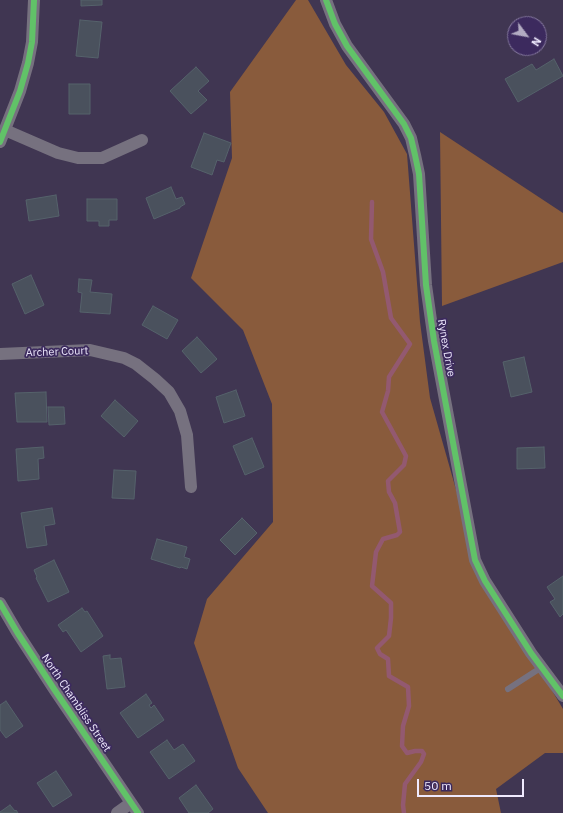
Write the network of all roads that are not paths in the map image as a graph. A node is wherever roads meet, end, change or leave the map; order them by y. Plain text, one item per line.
1 (34, 0) edge
2 (326, 0) edge
3 (5, 130) junction
4 (142, 140) dead end
5 (0, 142) edge
6 (0, 354) edge
7 (191, 487) dead end
8 (0, 603) edge
9 (542, 667) junction
10 (508, 689) dead end
11 (563, 696) edge
12 (135, 808) edge
13 (117, 813) edge

1 - 3 street
2 - 9 street, Rynex Drive
3 - 4 street
3 - 5 street
6 - 7 street, Archer Court
8 - 12 street, North Chambliss Street
9 - 10 lane
9 - 11 street, Rynex Drive
12 - 13 street

